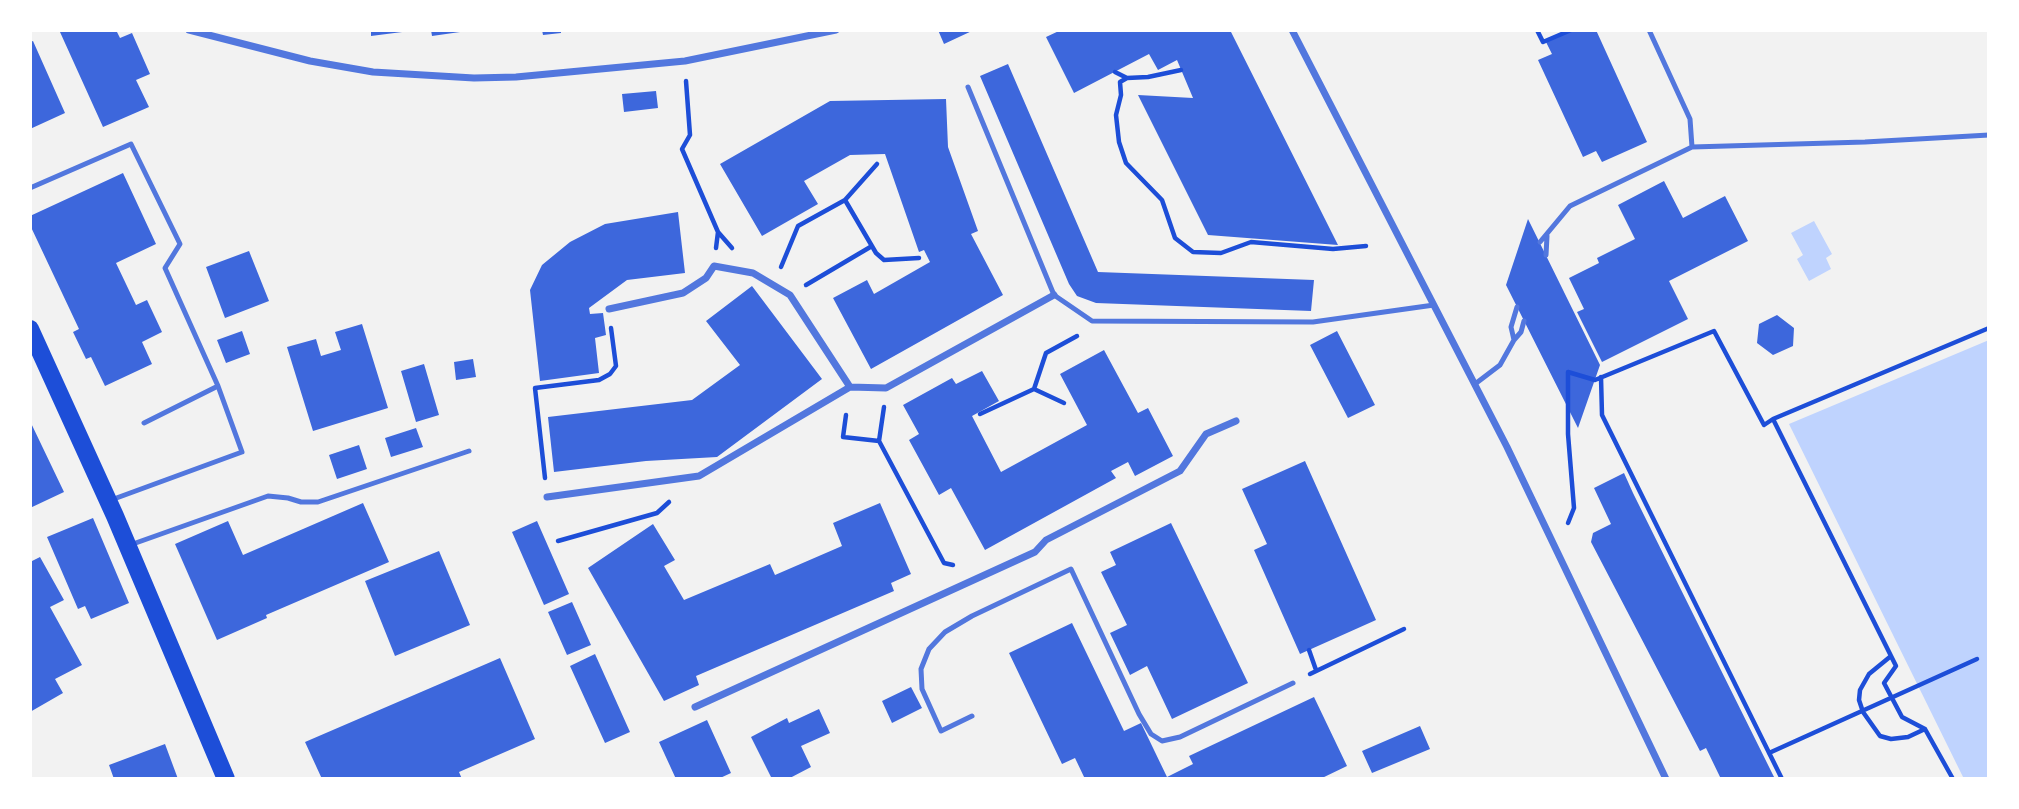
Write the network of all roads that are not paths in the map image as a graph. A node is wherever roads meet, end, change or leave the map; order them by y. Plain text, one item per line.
1 (188, 30) edge
2 (836, 30) edge
3 (1292, 30) edge
4 (1649, 30) edge
5 (968, 87) dead end
6 (1989, 135) edge
7 (1692, 148) junction
8 (30, 188) edge
9 (1547, 236) junction
10 (1540, 242) dead end
11 (1546, 255) dead end
12 (1054, 295) junction
13 (1434, 305) junction
14 (1517, 307) dead end
15 (609, 309) road end
16 (1524, 321) dead end
17 (30, 329) edge
18 (1514, 340) junction
19 (1475, 384) junction
20 (218, 386) junction
21 (850, 387) junction
22 (1236, 421) dead end
23 (144, 423) dead end
24 (469, 451) dead end
25 (547, 497) road end
26 (108, 501) junction
27 (128, 545) junction
28 (1293, 683) road end
29 (695, 707) dead end
30 (972, 716) dead end
31 (226, 779) edge
32 (1666, 779) edge

1 - 2 street
3 - 13 street
4 - 7 lane
5 - 12 lane
6 - 7 lane
7 - 9 lane
8 - 20 lane
9 - 10 lane
9 - 11 lane
12 - 13 lane
12 - 21 street
13 - 19 street
14 - 18 lane
15 - 21 street
16 - 18 lane
17 - 26 main road
18 - 19 lane
19 - 32 street
20 - 23 lane
20 - 26 lane
21 - 25 street
22 - 29 street
24 - 27 lane
26 - 27 main road
27 - 31 main road
28 - 30 lane

